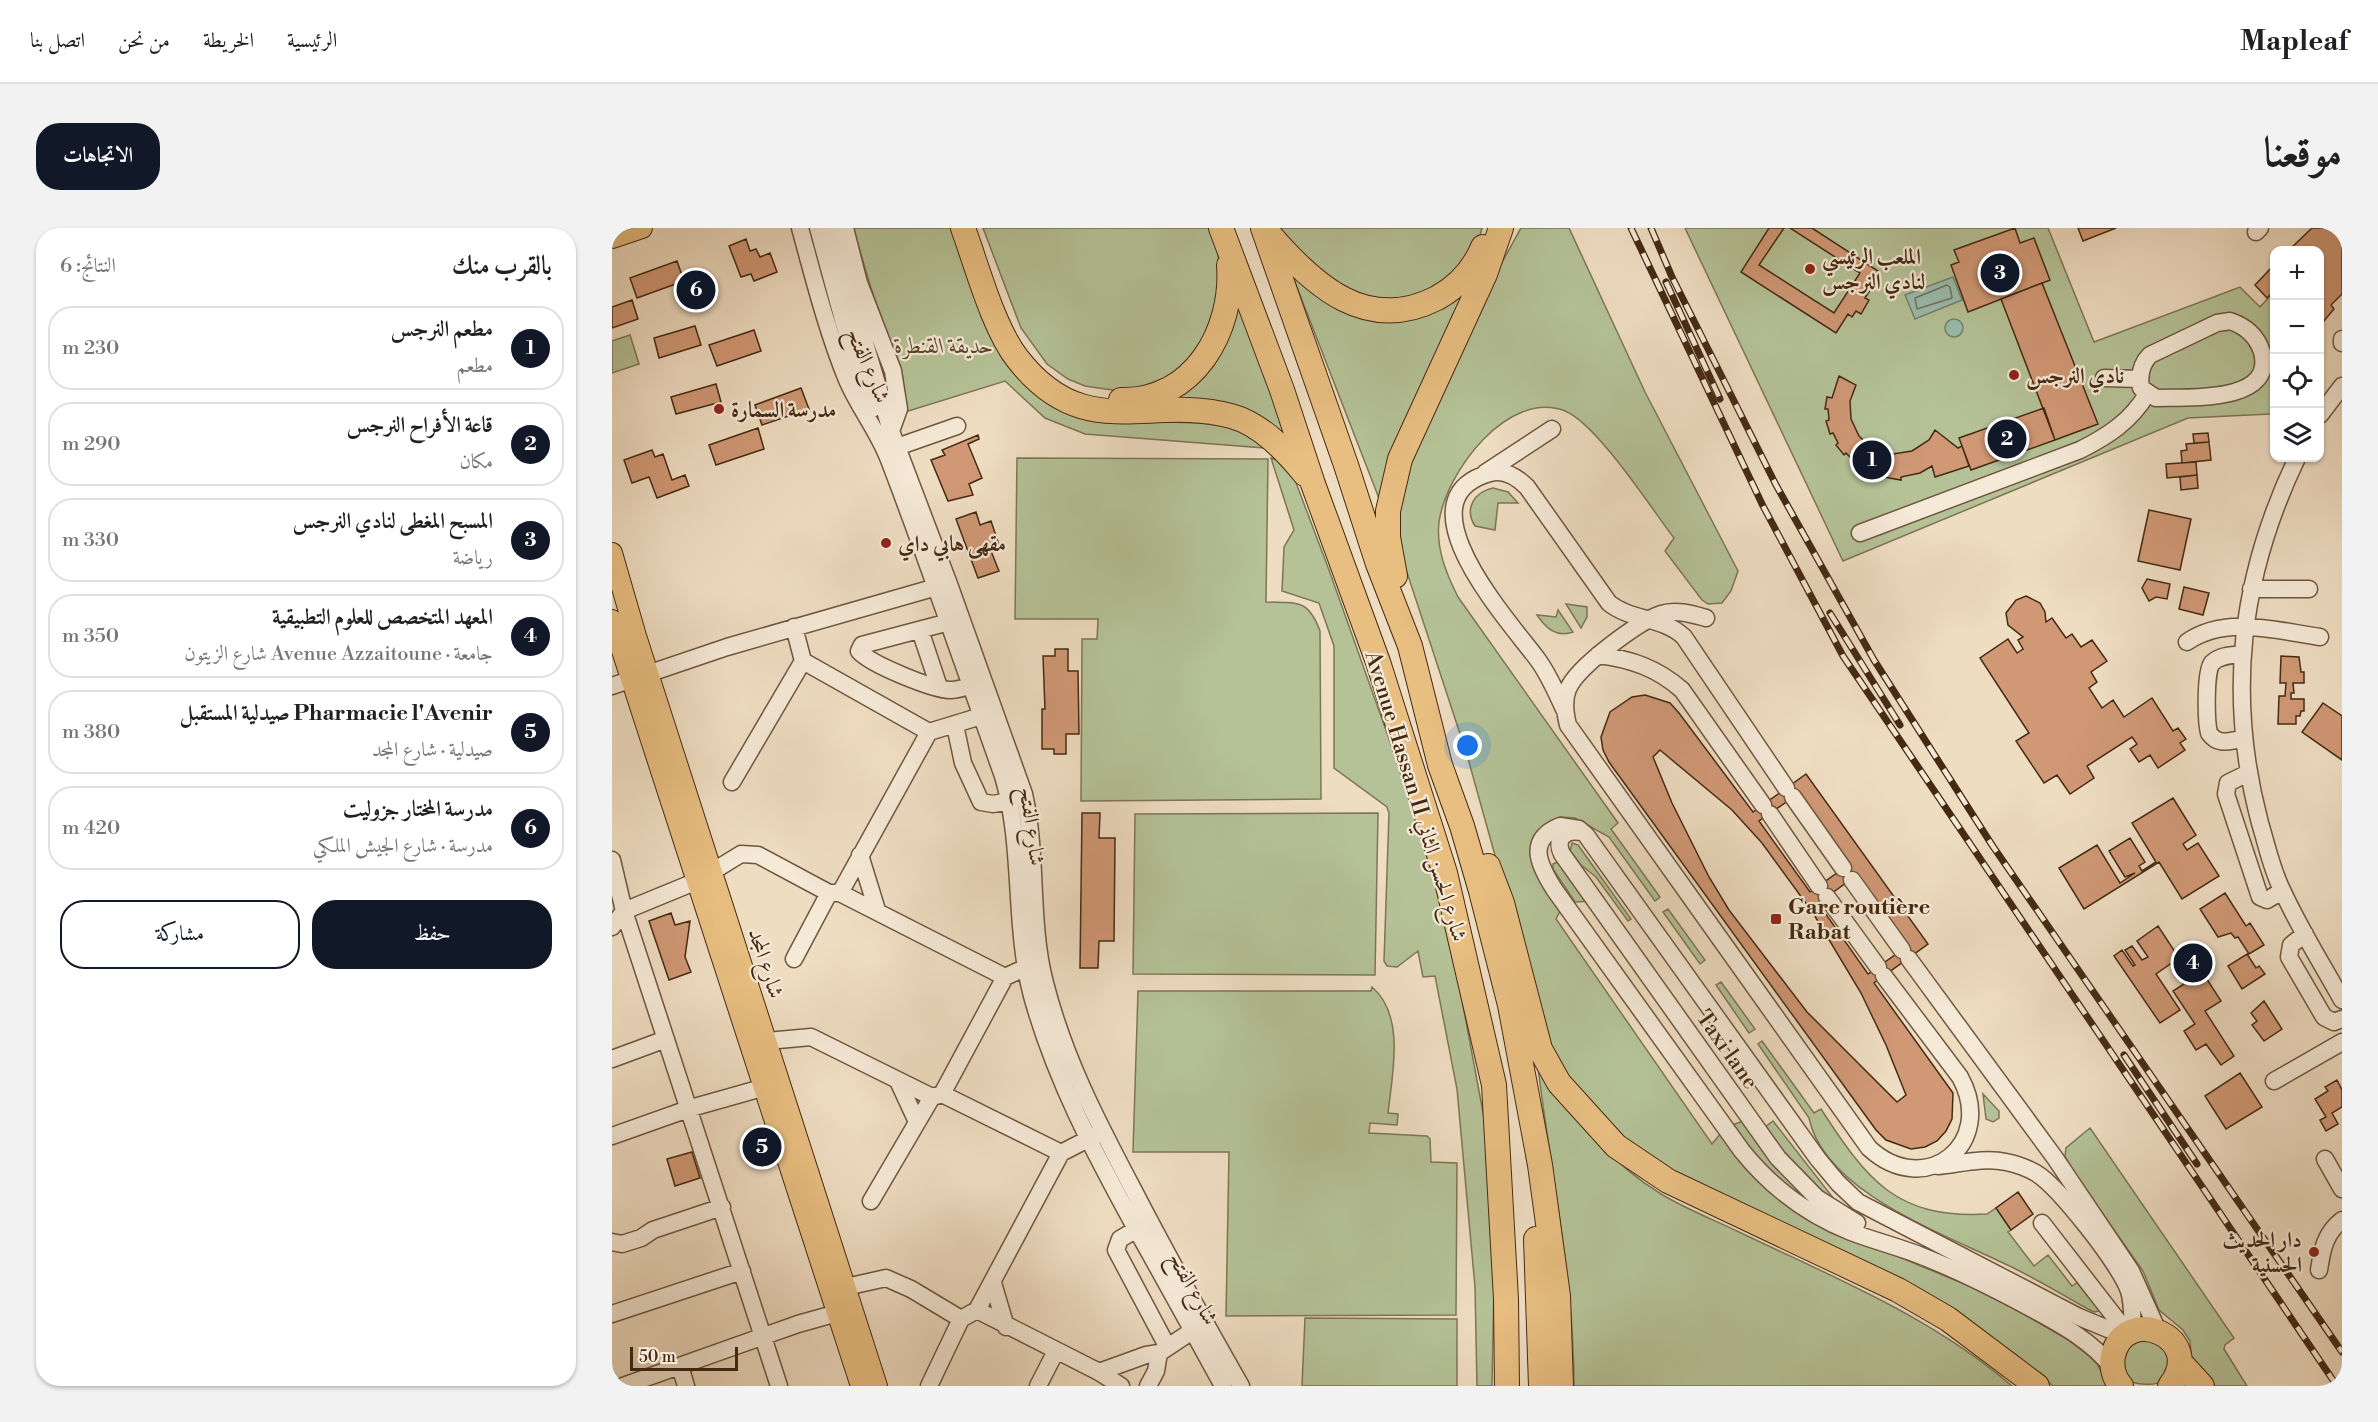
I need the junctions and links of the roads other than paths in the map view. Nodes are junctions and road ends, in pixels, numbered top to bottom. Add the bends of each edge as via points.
1 (642, 228) edge
2 (800, 228) edge
3 (818, 228) edge
4 (831, 228) edge
5 (845, 228) edge
6 (963, 228) edge
7 (975, 228) edge
8 (1264, 228) edge
9 (1489, 228) edge
10 (1501, 228) edge
11 (612, 238) edge
12 (1224, 239) edge
13 (2104, 378) dead end
14 (2268, 378) edge
15 (2143, 386) junction
16 (2342, 386) edge
17 (2324, 409) edge
18 (957, 426) dead end
19 (1552, 429) dead end
20 (889, 438) junction
21 (2295, 462) edge
22 (1482, 475) junction
23 (1313, 484) junction
24 (1860, 533) dead end
25 (612, 554) edge
26 (943, 585) junction
27 (2251, 589) junction
28 (2309, 589) dead end
29 (1398, 614) junction
30 (1706, 618) dead end
31 (612, 620) edge
32 (1648, 621) junction
33 (949, 622) junction
34 (794, 627) junction
35 (2244, 627) junction
36 (920, 630) junction
37 (2320, 637) dead end
38 (2187, 642) dead end
39 (2243, 654) junction
40 (1598, 655) junction
41 (803, 661) junction
42 (639, 677) junction
43 (977, 682) junction
44 (612, 686) edge
45 (939, 687) junction
46 (1564, 709) junction
47 (988, 714) junction
48 (1428, 719) junction
49 (955, 725) junction
50 (929, 732) junction
51 (2242, 739) junction
52 (2248, 773) junction
53 (732, 782) dead end
54 (1011, 801) junction
55 (1584, 833) junction
56 (860, 855) junction
57 (1024, 861) junction
58 (612, 863) edge
59 (705, 876) junction
60 (2282, 891) junction
61 (835, 893) junction
62 (877, 910) junction
63 (624, 911) junction
64 (612, 927) edge
65 (2305, 934) junction
66 (794, 959) dead end
67 (1035, 968) junction
68 (1005, 976) junction
69 (2342, 1000) edge
70 (2342, 1019) edge
71 (666, 1039) junction
72 (766, 1041) junction
73 (2342, 1042) edge
74 (612, 1059) edge
75 (1523, 1066) junction
76 (898, 1081) junction
77 (2274, 1081) dead end
78 (772, 1085) junction
79 (1494, 1085) junction
80 (937, 1095) junction
81 (691, 1108) junction
82 (918, 1122) junction
83 (1095, 1135) junction
84 (612, 1136) edge
85 (1061, 1153) junction
86 (2325, 1160) dead end
87 (1934, 1166) junction
88 (2342, 1189) edge
89 (871, 1201) dead end
90 (722, 1207) junction
91 (2342, 1220) edge
92 (2042, 1223) dead end
93 (1137, 1229) junction
94 (612, 1242) edge
95 (1926, 1258) junction
96 (2319, 1270) dead end
97 (742, 1271) junction
98 (993, 1283) junction
99 (846, 1287) junction
100 (2135, 1290) junction
101 (977, 1310) junction
102 (845, 1311) junction
103 (612, 1314) edge
104 (961, 1319) junction
105 (1006, 1327) junction
106 (1199, 1327) junction
107 (2158, 1331) junction
108 (2129, 1334) junction
109 (763, 1336) junction
110 (1163, 1350) junction
111 (1056, 1351) junction
112 (2180, 1362) junction
113 (680, 1366) junction
114 (1100, 1372) junction
115 (2117, 1377) edge
116 (623, 1386) edge
117 (686, 1386) edge
118 (779, 1386) edge
119 (861, 1386) edge
120 (878, 1386) edge
121 (929, 1386) edge
122 (1038, 1386) edge
123 (1121, 1386) edge
124 (1148, 1386) edge
125 (1223, 1386) edge
126 (1241, 1386) edge
127 (1507, 1386) edge
128 (1522, 1386) edge
129 (1542, 1386) edge
130 (1562, 1386) edge
131 (2037, 1386) edge
132 (2171, 1386) edge
133 (2202, 1386) edge

1 - 11 main road
2 - 20 street, شارع الفتح via 847,380 863,413
3 - 20 street via 843,320
4 - 20 street
5 - 20 street, شارع الفتح via 859,283 895,382 899,409
6 - 23 highway via 1003,336 1017,358 1042,384 1073,403 1092,409 1232,416 1275,442
7 - 12 highway via 1010,321 1026,351 1059,383 1074,391 1127,400 1162,392 1181,381 1208,355 1229,300
8 - 9 highway via 1302,269 1343,300 1359,307 1397,310 1429,302 1457,284 1481,252
8 - 29 highway, Avenue Hassan II شارع الحسن الثاني
10 - 29 highway via 1485,274 1400,459 1390,490 1388,537
12 - 23 highway, Avenue Hassan II شارع الحسن الثاني
13 - 15 street
14 - 15 street via 2229,395 2156,399
14 - 15 street via 2260,347 2249,331 2230,321 2217,323 2151,355 2145,361
15 - 24 street via 2131,418 2080,450
16 - 17 street
18 - 20 street
19 - 22 street
20 - 26 street, شارع الفتح
21 - 27 street via 2270,523
22 - 32 street via 1495,472 1517,477 1609,603 1622,613
22 - 46 street via 1470,482 1456,503 1458,538 1469,568 1539,662
23 - 79 highway, Avenue Hassan II شارع الحسن الثاني via 1378,662 1445,873
25 - 42 main road, شارع المجد
26 - 33 street, شارع الفتح
26 - 34 street
26 - 43 street, شارع الفتح
27 - 28 street
27 - 35 street
29 - 48 highway, Avenue Hassan II شارع الحسن الثاني
30 - 32 street via 1672,612
31 - 42 main road, شارع المجد
32 - 40 street
32 - 100 street via 1677,629 1684,637 1847,874 2055,1158
33 - 36 street
33 - 43 street, شارع الفتح
34 - 41 street
34 - 42 street
35 - 37 street
35 - 38 street via 2210,630
35 - 39 street
36 - 45 street
36 - 45 street via 862,645 859,651 896,671
39 - 51 street
39 - 51 street via 2214,661 2208,678 2209,733 2222,742
40 - 46 street via 1574,677
40 - 87 street via 1642,664 1682,690 1960,1077 1969,1093 1970,1128 1950,1158
41 - 50 street
41 - 53 street
42 - 44 street
42 - 59 main road, شارع المجد
43 - 45 street via 951,690
43 - 47 street, شارع الفتح
46 - 87 street via 1579,742 1869,1148 1898,1168
47 - 49 street
47 - 54 street, شارع الفتح
47 - 57 street, شارع الفتح via 1024,794 1029,820
48 - 75 highway, Avenue Hassan II شارع الحسن الثاني via 1480,891
48 - 131 highway via 1448,759 1502,903 1540,1049 1559,1083 1600,1131 1640,1165 1668,1181 1898,1290 1948,1319
49 - 50 street
49 - 54 street via 963,763 981,802
50 - 56 street
51 - 52 street
52 - 60 street via 2268,854
52 - 60 street via 2228,783 2226,794 2260,897 2267,900
54 - 57 street, شارع الفتح
55 - 95 street, Taxi lane via 1565,834 1559,842 1562,854 1778,1158 1803,1185 1838,1213
55 - 95 street via 1560,825 1544,835 1538,853 1544,873 1755,1167 1792,1199 1822,1218
55 - 108 street via 1818,1159 1845,1190 1882,1217 2079,1317
56 - 61 street
56 - 62 street
57 - 67 street, شارع الفتح
58 - 63 street
59 - 61 street via 730,858 750,852
59 - 63 street
59 - 72 main road, شارع المجد
59 - 78 main road, شارع المجد
60 - 65 street
61 - 62 street
61 - 66 street
62 - 68 street
63 - 64 street
63 - 71 street
65 - 69 street
65 - 70 street via 2291,945 2289,957 2324,1017 2334,1022
67 - 68 street
67 - 83 street, شارع الفتح
68 - 80 street
71 - 74 street
71 - 81 street
72 - 76 street via 811,1036
72 - 78 main road, شارع المجد
73 - 77 street
75 - 129 highway via 1537,1251
75 - 130 highway, Avenue Hassan II شارع الحسن الثاني via 1552,1246
76 - 80 street
76 - 82 street
78 - 81 street
78 - 99 main road, شارع المجد
78 - 102 main road, شارع المجد
79 - 127 highway, Avenue Hassan II شارع الحسن الثاني
79 - 128 highway via 1508,1147 1522,1323
80 - 82 street
80 - 85 street
81 - 84 street
81 - 90 street
82 - 89 street
83 - 85 street
83 - 93 street, شارع الفتح
83 - 106 street, شارع الفتح
85 - 98 street
86 - 88 street
87 - 100 street via 1990,1160 2036,1173 2076,1212
90 - 94 street via 653,1230 641,1238 622,1244
90 - 97 street
91 - 96 street via 2332,1228 2323,1247
92 - 108 street
93 - 106 street, شارع الفتح
93 - 110 street via 1120,1239 1116,1251
95 - 115 street via 1983,1282 2072,1330 2098,1350
97 - 103 street
97 - 109 street
98 - 101 street
98 - 105 street
99 - 102 main road, شارع المجد
99 - 104 street via 886,1278
100 - 107 street
100 - 108 street
101 - 104 street
101 - 105 street
102 - 109 street
102 - 119 main road, شارع المجد
102 - 120 main road, شارع المجد
104 - 121 street
105 - 111 street
106 - 110 street
106 - 125 street, شارع الفتح
106 - 126 street, شارع الفتح
107 - 108 highway via 2148,1329
107 - 112 highway via 2174,1343
108 - 115 highway via 2115,1350
109 - 113 street
109 - 118 street
110 - 114 street
110 - 124 street
111 - 114 street
111 - 122 street
112 - 132 highway
112 - 133 highway
113 - 116 street
113 - 117 street
114 - 123 street

